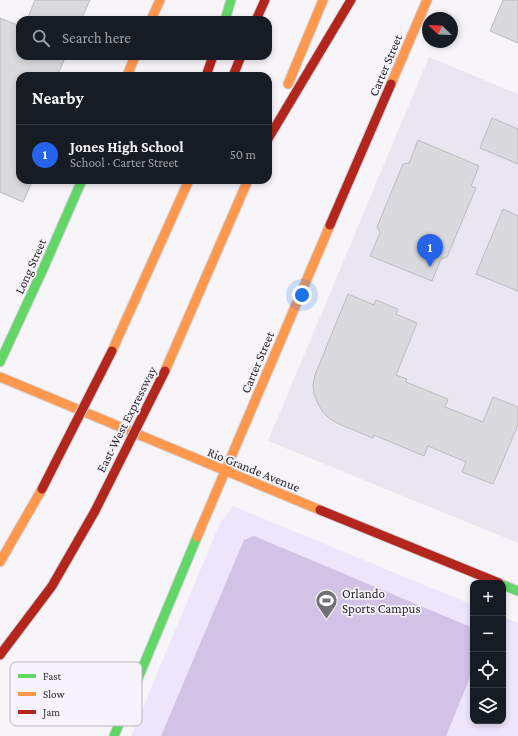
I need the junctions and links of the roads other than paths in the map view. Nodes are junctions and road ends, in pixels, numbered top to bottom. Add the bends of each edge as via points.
1 (160, 0) edge
2 (232, 0) edge
3 (265, 0) edge
4 (323, 0) edge
5 (351, 0) edge
6 (427, 0) edge
7 (153, 16) edge
8 (226, 16) edge
9 (258, 16) edge
10 (133, 60) edge
11 (212, 60) edge
12 (239, 60) edge
13 (129, 72) edge
14 (207, 72) edge
15 (235, 72) edge
16 (272, 123) edge
17 (272, 132) edge
18 (80, 184) edge
19 (182, 184) edge
20 (187, 184) edge
21 (246, 184) edge
22 (180, 202) junction
23 (0, 362) edge
24 (0, 377) edge
25 (225, 471) junction
26 (0, 562) edge
27 (492, 580) edge
28 (506, 586) edge
29 (518, 591) edge
30 (0, 655) edge
31 (142, 669) edge
32 (118, 726) edge
33 (114, 736) edge

1 - 7 main road
2 - 8 main road
3 - 9 main road
4 - 16 main road
5 - 17 main road
6 - 25 main road, Carter Street
10 - 13 main road
11 - 14 main road
12 - 15 main road
18 - 23 main road, Long Street
19 - 22 main road
20 - 22 main road
21 - 30 main road, East-West Expressway, bridge via 165,371 95,511 52,586
22 - 26 main road, bridge via 112,351 42,489
24 - 25 main road, Rio Grande Avenue
25 - 27 main road, Rio Grande Avenue
25 - 31 main road, Carter Street
28 - 29 main road
32 - 33 main road, Carter Street

